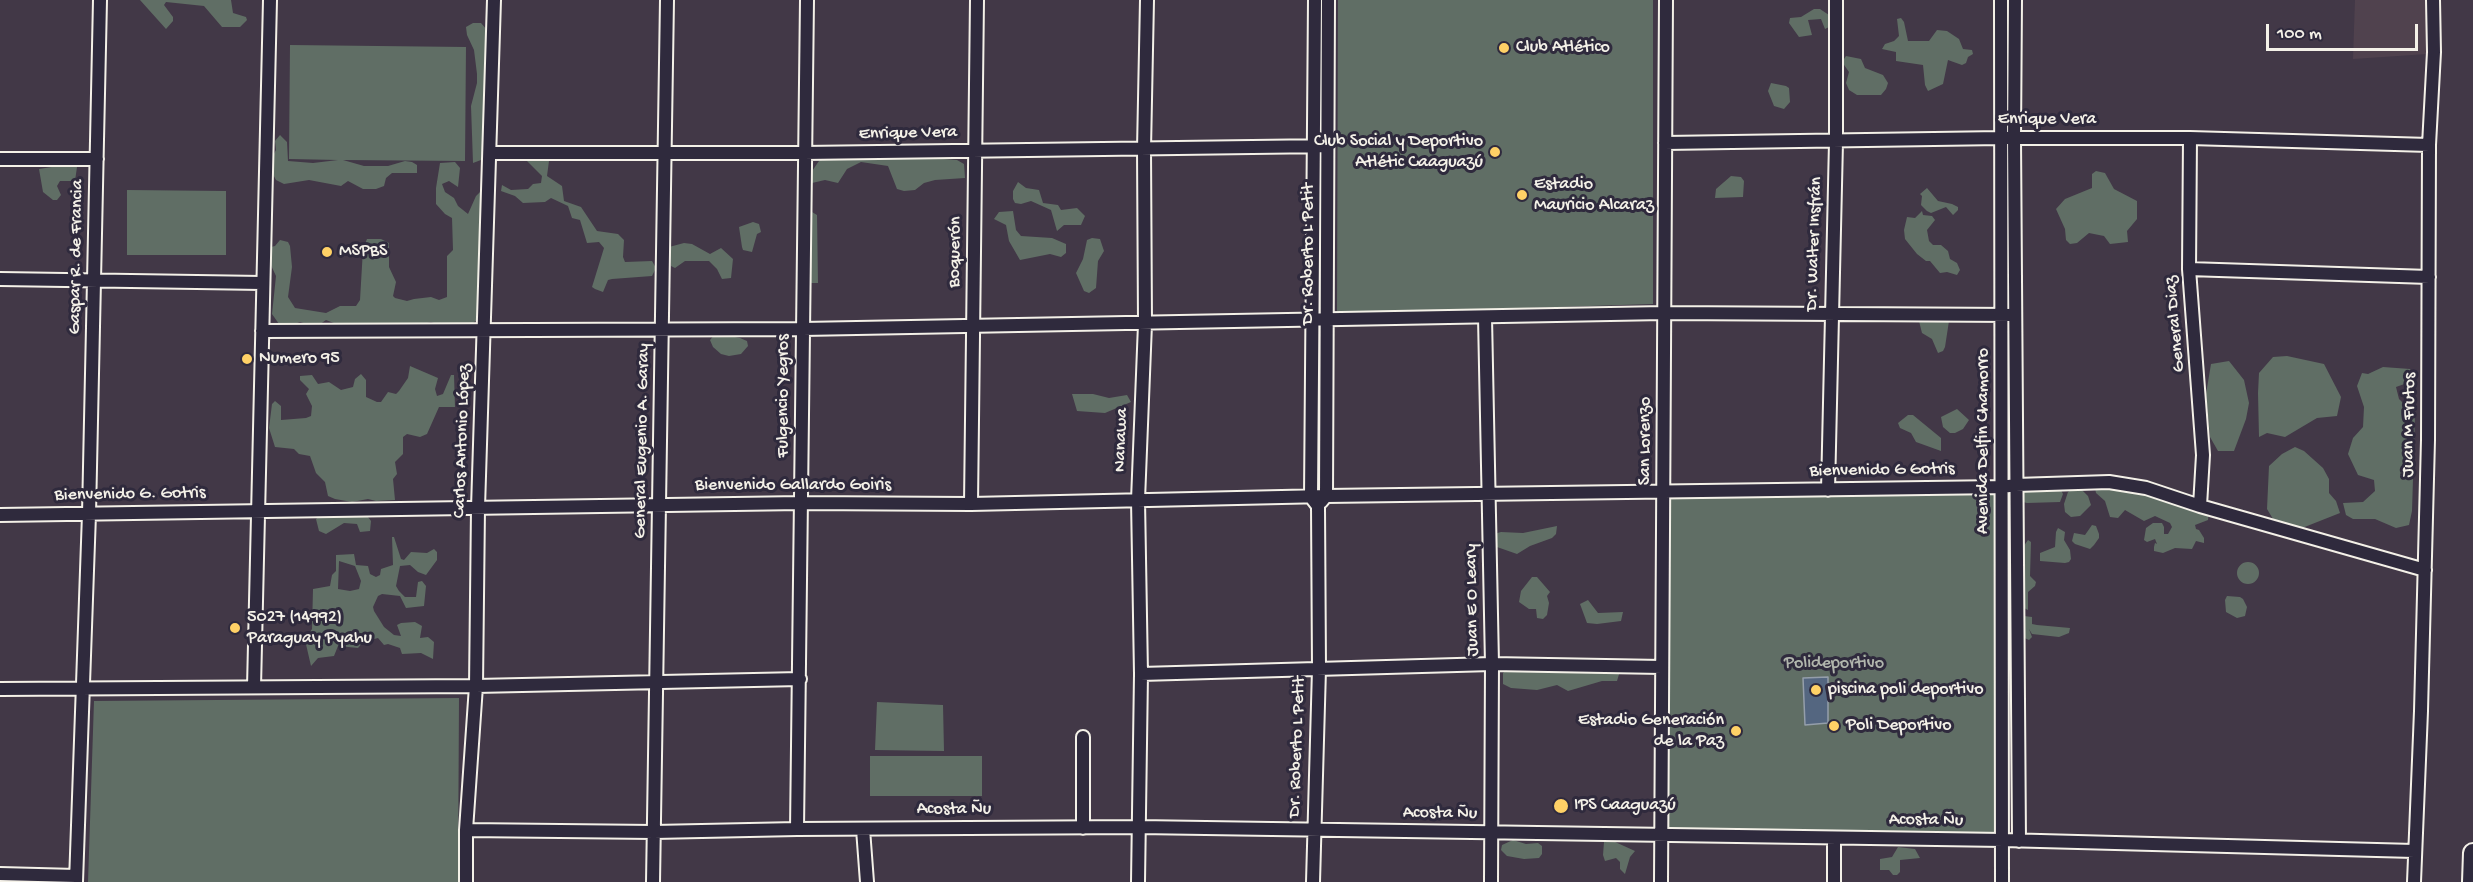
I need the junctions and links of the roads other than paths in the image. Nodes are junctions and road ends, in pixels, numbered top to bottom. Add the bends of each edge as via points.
1 (100, 0) edge
2 (270, 0) edge
3 (494, 0) edge
4 (667, 0) edge
5 (807, 0) edge
6 (977, 0) edge
7 (1147, 0) edge
8 (1315, 0) edge
9 (1328, 0) edge
10 (1666, 0) edge
11 (1836, 0) edge
12 (2001, 0) edge
13 (2016, 0) edge
14 (2433, 0) edge
15 (2443, 0) edge
16 (2433, 20) junction
17 (2008, 138) junction
18 (2190, 138) junction
19 (1836, 142) junction
20 (1665, 143) junction
21 (2429, 145) junction
22 (1313, 146) junction
23 (1327, 146) junction
24 (1144, 149) junction
25 (976, 151) junction
26 (490, 153) junction
27 (664, 153) junction
28 (804, 153) junction
29 (0, 159) edge
30 (97, 159) junction
31 (2189, 269) junction
32 (2429, 277) junction
33 (0, 279) edge
34 (94, 280) junction
35 (262, 283) junction
36 (1664, 313) junction
37 (1831, 314) junction
38 (2002, 315) junction
39 (2015, 315) junction
40 (1485, 317) junction
41 (1313, 320) junction
42 (1327, 321) junction
43 (1144, 324) junction
44 (972, 327) junction
45 (803, 329) junction
46 (262, 331) junction
47 (484, 331) junction
48 (663, 331) junction
49 (2016, 484) junction
50 (2002, 487) junction
51 (1828, 490) junction
52 (1664, 492) junction
53 (1489, 494) junction
54 (1318, 499) junction
55 (1138, 500) junction
56 (801, 503) junction
57 (971, 504) junction
58 (660, 506) junction
59 (2200, 506) junction
60 (478, 508) junction
61 (260, 512) junction
62 (89, 514) junction
63 (0, 515) edge
64 (2425, 570) junction
65 (1492, 664) junction
66 (1662, 667) junction
67 (1319, 669) junction
68 (1141, 674) junction
69 (800, 679) junction
70 (657, 682) junction
71 (476, 686) junction
72 (84, 687) junction
73 (254, 687) junction
74 (0, 688) edge
75 (1083, 737) dead end
76 (1083, 828) junction
77 (1139, 828) junction
78 (797, 829) junction
79 (863, 829) junction
80 (466, 830) junction
81 (1313, 830) junction
82 (654, 832) junction
83 (1493, 833) junction
84 (1661, 835) junction
85 (1834, 838) junction
86 (2003, 840) junction
87 (2019, 841) junction
88 (2414, 851) junction
89 (2473, 853) edge
90 (0, 874) edge
91 (76, 879) edge
92 (466, 882) edge
93 (653, 882) edge
94 (867, 882) edge
95 (1138, 882) edge
96 (1313, 882) edge
97 (1491, 882) edge
98 (1661, 882) edge
99 (1834, 882) edge
100 (2002, 882) edge
101 (2414, 882) edge
102 (2472, 882) edge

1 - 30 street, Gaspar R. de Francia
2 - 35 street
3 - 26 street, Carlos Antonio López
4 - 27 street, General Eugenio A. Garay
5 - 28 street, Fulgencio Yegros
6 - 25 street, Boquerón
7 - 24 street, Nanawa
8 - 22 street, Dr. Roberto L Petit
9 - 23 street, Dr. Roberto L Petit
10 - 20 street, San Lorenzo
11 - 19 street, Dr. Walter Insfrán
12 - 17 street, Avenida Delfin Chamorro
13 - 17 street, Avenida Delfin Chamorro
14 - 16 street, Juan M Frutos
15 - 16 street
16 - 21 street, Juan M Frutos
17 - 18 street, Enrique Vera
17 - 19 street, Enrique Vera
17 - 38 street, Avenida Delfin Chamorro
17 - 39 street, Avenida Delfin Chamorro
18 - 21 street, Enrique Vera
18 - 31 street, General Diaz
19 - 20 street, Enrique Vera
19 - 37 street, Dr. Walter Insfrán
20 - 36 street, San Lorenzo
21 - 32 street, Juan M Frutos
22 - 23 street, Enrique Vera
22 - 24 street, Enrique Vera
22 - 41 street, Dr. Roberto L Petit
23 - 42 street, Dr. Roberto L Petit
24 - 25 street, Enrique Vera
24 - 43 street, Nanawa
25 - 28 street, Enrique Vera
25 - 44 street, Boquerón
26 - 27 street, Enrique Vera
26 - 47 street, Carlos Antonio López
27 - 28 street, Enrique Vera
27 - 48 street, General Eugenio A. Garay
28 - 45 street, Fulgencio Yegros
29 - 30 street
30 - 34 street, Gaspar R. de Francia
31 - 32 street
31 - 59 street, General Diaz via 2203,455
32 - 64 street, Juan M Frutos
33 - 34 street
34 - 35 street
34 - 62 street, Gaspar R. de Francia
35 - 46 street
36 - 37 street
36 - 40 street
36 - 52 street, San Lorenzo
37 - 38 street
37 - 51 street, Dr. Walter Insfrán
38 - 39 street
38 - 50 street, Avenida Delfin Chamorro
39 - 49 street, Avenida Delfin Chamorro
40 - 42 street
40 - 53 street, Juan E O Leary
41 - 42 street
41 - 43 street
41 - 54 street, Dr. Roberto L Petit
42 - 54 street, Dr. Roberto L Petit
43 - 44 street
43 - 55 street, Nanawa
44 - 45 street
44 - 57 street, Boquerón
45 - 48 street
45 - 56 street, Fulgencio Yegros
46 - 47 street
46 - 61 street
47 - 48 street
47 - 60 street, Carlos Antonio López
48 - 58 street, General Eugenio A. Garay
49 - 50 street, Bienvenido G Gotris
49 - 59 street, Bienvenido G Gotris via 2109,482 2146,488
49 - 87 street, Avenida Delfin Chamorro
50 - 51 street, Bienvenido G Gotris
50 - 86 street, Avenida Delfin Chamorro
51 - 52 street, Bienvenido G Gotris
52 - 53 street, Bienvenido G Gotris
52 - 66 street, San Lorenzo
53 - 54 street, Bienvenido G Gotris
53 - 65 street, Juan E O Leary
54 - 55 street, Bienvenido Gallardo Goiris
54 - 67 street, Dr. Roberto L Petit
55 - 57 street, Bienvenido Gallardo Goiris
55 - 68 street, Nanawa
56 - 57 street, Bienvenido Gallardo Goiris
56 - 58 street, Bienvenido Gallardo Goiris
56 - 69 street, Fulgencio Yegros
58 - 60 street, Bienvenido Gallardo Goiris
58 - 70 street, General Eugenio A. Garay
59 - 64 street, Bienvenido G Gotris
60 - 61 street, Bienvenido Gallardo Goiris
60 - 71 street, Carlos Antonio López
61 - 62 street, Bienvenido G. Gotris
61 - 73 street
62 - 63 street, Bienvenido G. Gotris
62 - 72 street, Gaspar R. de Francia
64 - 88 street, Juan M Frutos
65 - 66 street
65 - 67 street
65 - 83 street, Juan E O Leary
66 - 84 street, San Lorenzo
67 - 68 street
67 - 81 street, Dr. Roberto L Petit
68 - 77 street, Nanawa
69 - 70 street
69 - 78 street, Fulgencio Yegros
70 - 71 street
70 - 82 street, General Eugenio A. Garay
71 - 73 street
71 - 80 street, Carlos Antonio López
72 - 73 street
72 - 74 street
72 - 91 street, Gaspar R. de Francia
75 - 76 street
76 - 77 street, Acosta Ñu
76 - 79 street, Acosta Ñu
77 - 81 street, Acosta Ñu
77 - 95 street, Nanawa
78 - 79 street, Acosta Ñu
78 - 82 street, Acosta Ñu
79 - 94 street
80 - 82 street, Acosta Ñu
80 - 92 street, Carlos Antonio López
81 - 83 street, Acosta Ñu
81 - 96 street, Dr. Roberto L Petit
82 - 93 street, General Eugenio A. Garay
83 - 84 street, Acosta Ñu
83 - 97 street, Juan E O Leary
84 - 85 street, Acosta Ñu
84 - 98 street, San Lorenzo
85 - 86 street, Acosta Ñu
85 - 99 street
86 - 87 street, Acosta Ñu
86 - 100 street, Avenida Delfin Chamorro
87 - 88 street, Acosta Ñu
88 - 101 street, Juan M Frutos
89 - 102 highway
90 - 91 street

